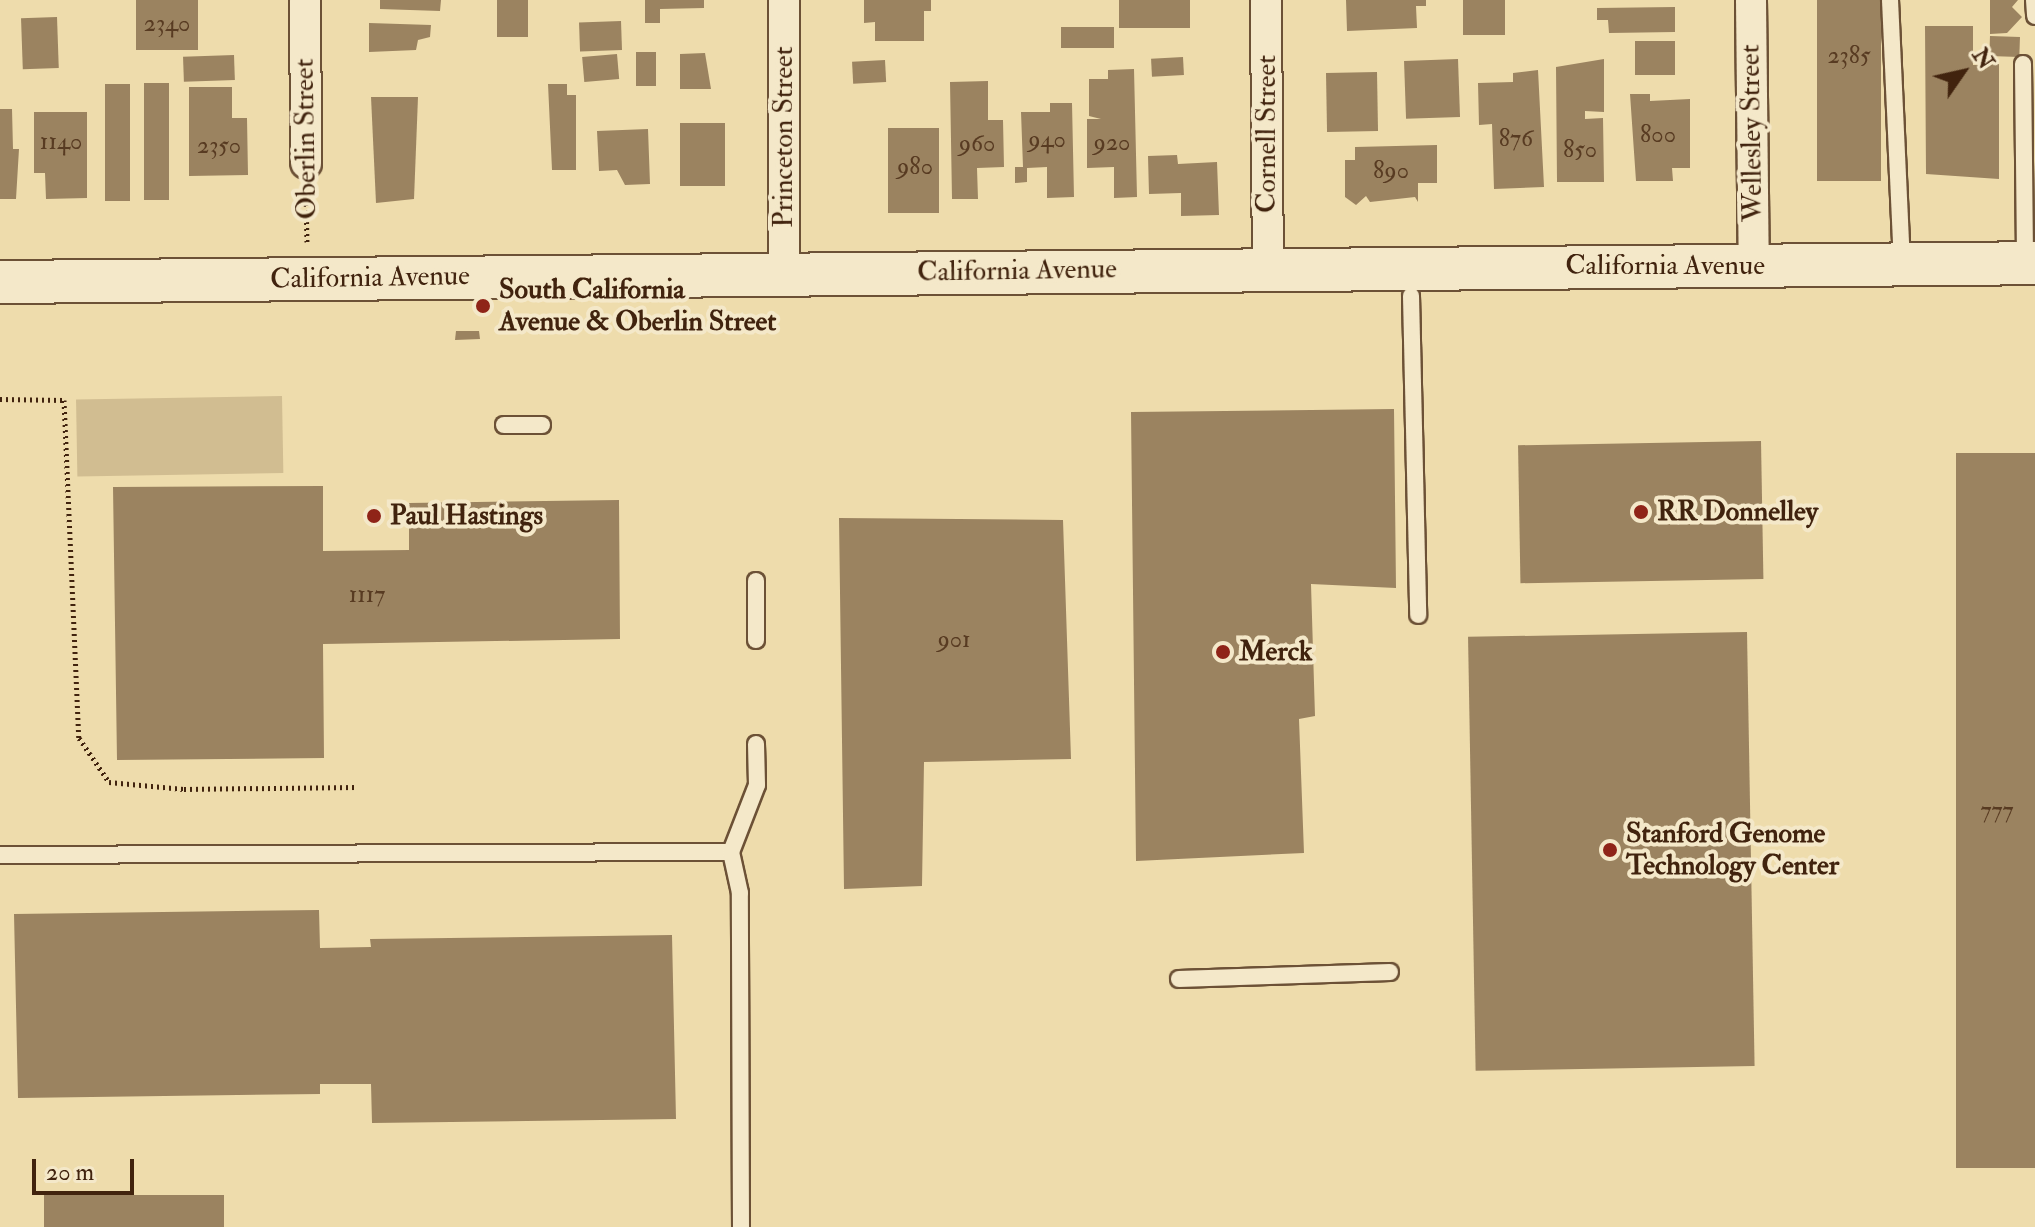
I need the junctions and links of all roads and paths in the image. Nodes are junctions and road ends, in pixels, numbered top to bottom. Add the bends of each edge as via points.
1 (305, 0) edge
2 (784, 0) edge
3 (1266, 0) edge
4 (1751, 0) edge
5 (1890, 0) edge
6 (2034, 0) edge
7 (2035, 16) edge
8 (2023, 64) dead end
9 (306, 163) joint
10 (2030, 263) edge
11 (1902, 264) junction
12 (1754, 265) junction
13 (1268, 268) junction
14 (784, 274) junction
15 (307, 279) junction
16 (0, 282) edge
17 (1411, 296) dead end
18 (0, 399) edge
19 (504, 425) dead end
20 (542, 425) dead end
21 (756, 581) dead end
22 (1418, 615) dead end
23 (756, 640) dead end
24 (756, 744) dead end
25 (357, 787) dead end
26 (731, 852) junction
27 (0, 855) edge
28 (1390, 972) dead end
29 (1179, 979) dead end
30 (741, 1227) edge

1 - 9 street, Oberlin Street
2 - 14 street, Princeton Street
3 - 13 street, Cornell Street
4 - 12 street, Wellesley Street
5 - 11 lane
6 - 7 lane
8 - 10 lane
9 - 15 path, Oberlin Street
10 - 11 street, California Avenue
11 - 12 street, California Avenue
12 - 13 street, California Avenue
13 - 14 street, California Avenue
14 - 15 street, California Avenue
15 - 16 street, California Avenue
17 - 22 lane
18 - 25 path via 64,400 79,738 109,782 184,789
19 - 20 lane
21 - 23 lane
24 - 26 lane via 757,785
26 - 27 lane
26 - 30 lane via 740,893
28 - 29 lane

